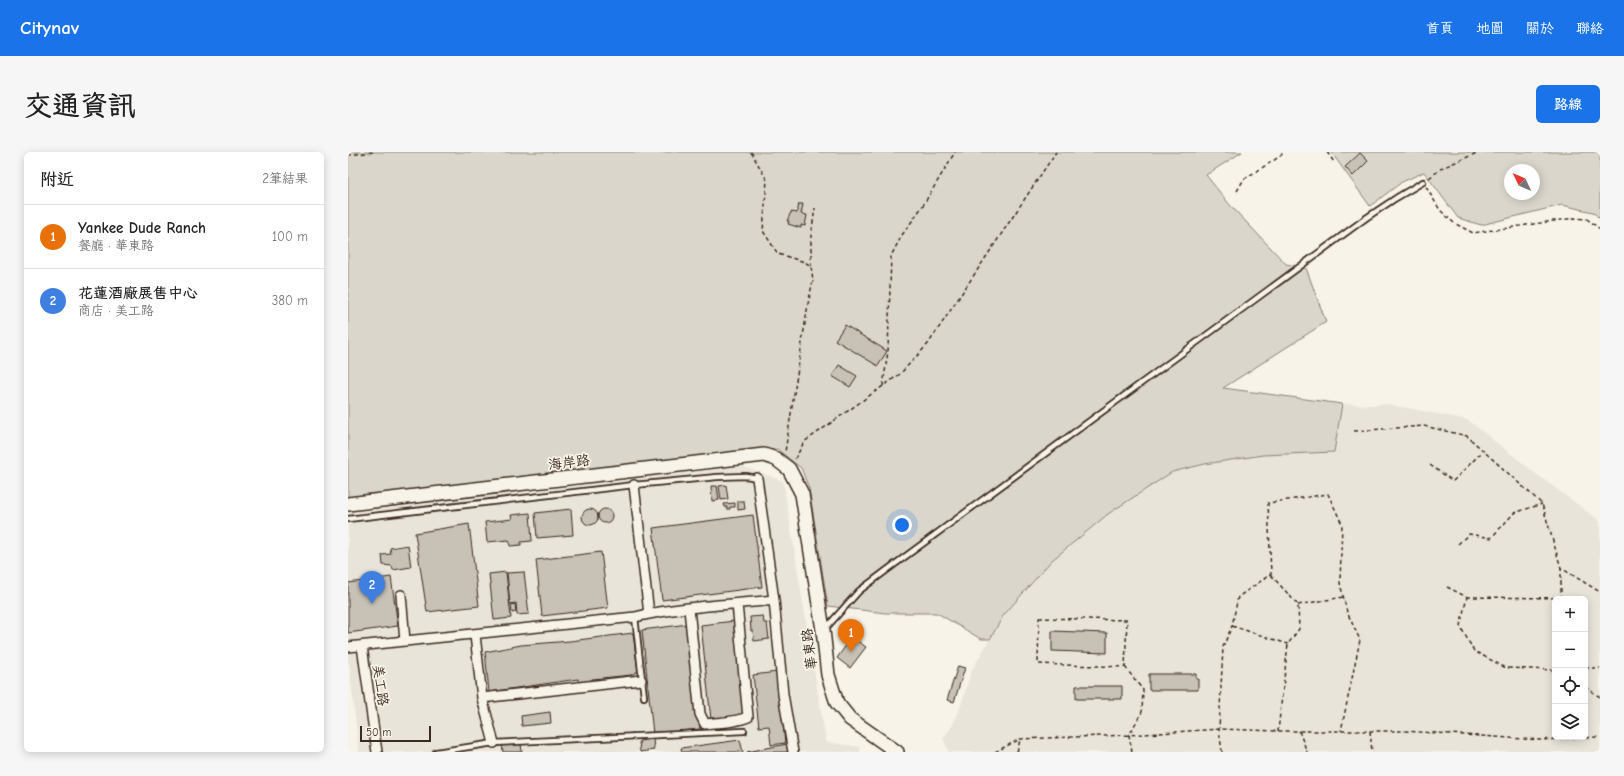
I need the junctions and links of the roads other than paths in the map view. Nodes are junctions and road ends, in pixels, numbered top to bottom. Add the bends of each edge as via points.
1 (1423, 182) road end
2 (789, 470) joint
3 (757, 478) joint
4 (634, 485) junction
5 (348, 504) edge
6 (348, 519) edge
7 (401, 595) dead end
8 (774, 600) junction
9 (737, 604) junction
10 (689, 609) junction
11 (649, 614) junction
12 (635, 617) junction
13 (823, 630) junction
14 (475, 635) junction
15 (405, 641) junction
16 (362, 646) junction
17 (348, 647) edge
18 (641, 680) junction
19 (644, 697) dead end
20 (482, 698) junction
21 (744, 731) dead end
22 (494, 743) junction
23 (377, 752) edge
24 (436, 752) edge
25 (793, 752) edge
26 (897, 752) edge

1 - 13 lane via 1366,218 890,567 859,591
2 - 5 main road, 海岸路 via 776,459 764,455
2 - 13 main road, 華東路 via 802,494
3 - 4 lane via 717,477
3 - 8 street
4 - 6 lane
4 - 11 street
7 - 15 street
8 - 9 street
8 - 25 street via 783,694
9 - 10 street
9 - 10 street via 748,717 728,723 705,724 700,714
10 - 11 street
11 - 12 street
12 - 14 street
12 - 18 lane
13 - 26 main road, 華東路 via 828,675 837,703 850,719
14 - 15 street
14 - 20 street
15 - 16 street
16 - 17 street
16 - 23 street, 美工路
18 - 19 lane
18 - 20 street
20 - 22 street
21 - 22 lane
22 - 24 lane

